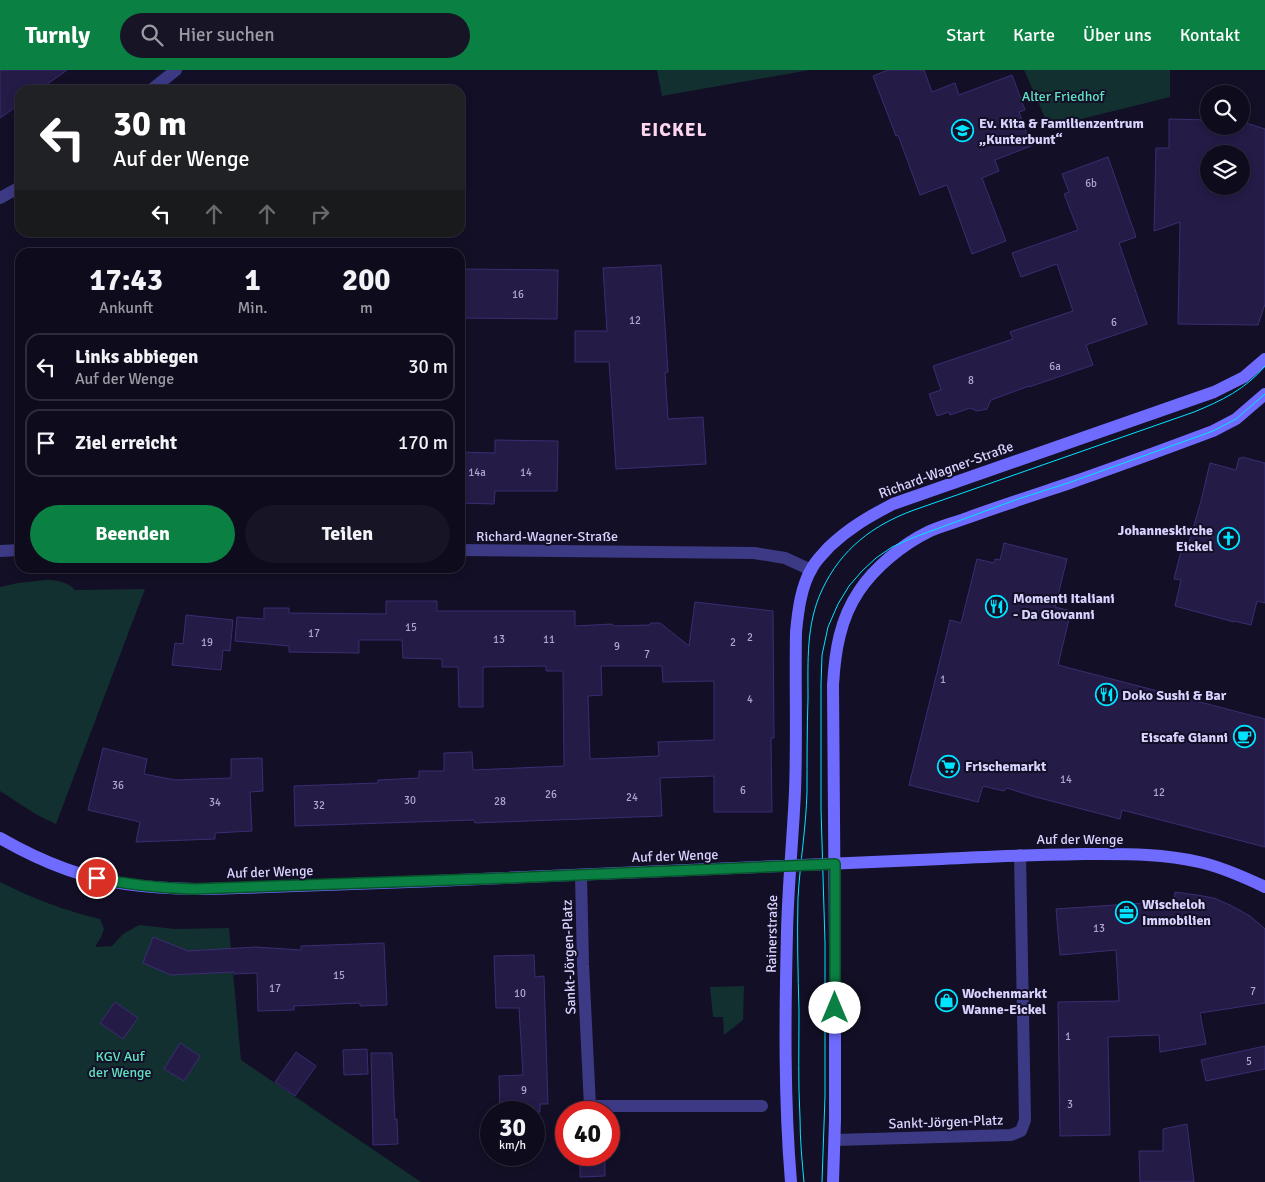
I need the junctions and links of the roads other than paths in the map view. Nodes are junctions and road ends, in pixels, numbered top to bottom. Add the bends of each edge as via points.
1 (176, 70) edge
2 (157, 85) edge
3 (15, 190) edge
4 (0, 198) edge
5 (1265, 360) edge
6 (1265, 394) edge
7 (15, 550) edge
8 (465, 550) edge
9 (0, 551) edge
10 (811, 570) junction
11 (0, 838) edge
12 (1020, 855) junction
13 (835, 864) junction
14 (790, 866) junction
15 (582, 875) junction
16 (1265, 887) edge
17 (762, 1106) dead end
18 (835, 1140) junction
19 (791, 1182) edge
20 (833, 1182) edge

1 - 2 street
3 - 4 street
5 - 10 street, Richard-Wagner-Straße via 1214,392 893,504 842,534 818,558
6 - 13 street via 1236,419 1213,431 928,532 881,565 850,606 835,653
7 - 9 street
8 - 10 street, Richard-Wagner-Straße via 754,552 786,558
10 - 14 street, Rainerstraße via 799,607 796,632 795,790
11 - 15 street, Auf der Wenge via 83,876 158,888 244,888
12 - 13 street, Auf der Wenge
12 - 16 street, Auf der Wenge via 1168,856 1202,862
12 - 18 street, Sankt-Jörgen-Platz via 1025,1120 1021,1131 1011,1135
13 - 14 street, Auf der Wenge
13 - 18 street
14 - 15 street, Auf der Wenge
14 - 19 street, Rainerstraße via 786,1067
15 - 17 street, Sankt-Jörgen-Platz via 590,1106
18 - 20 street

